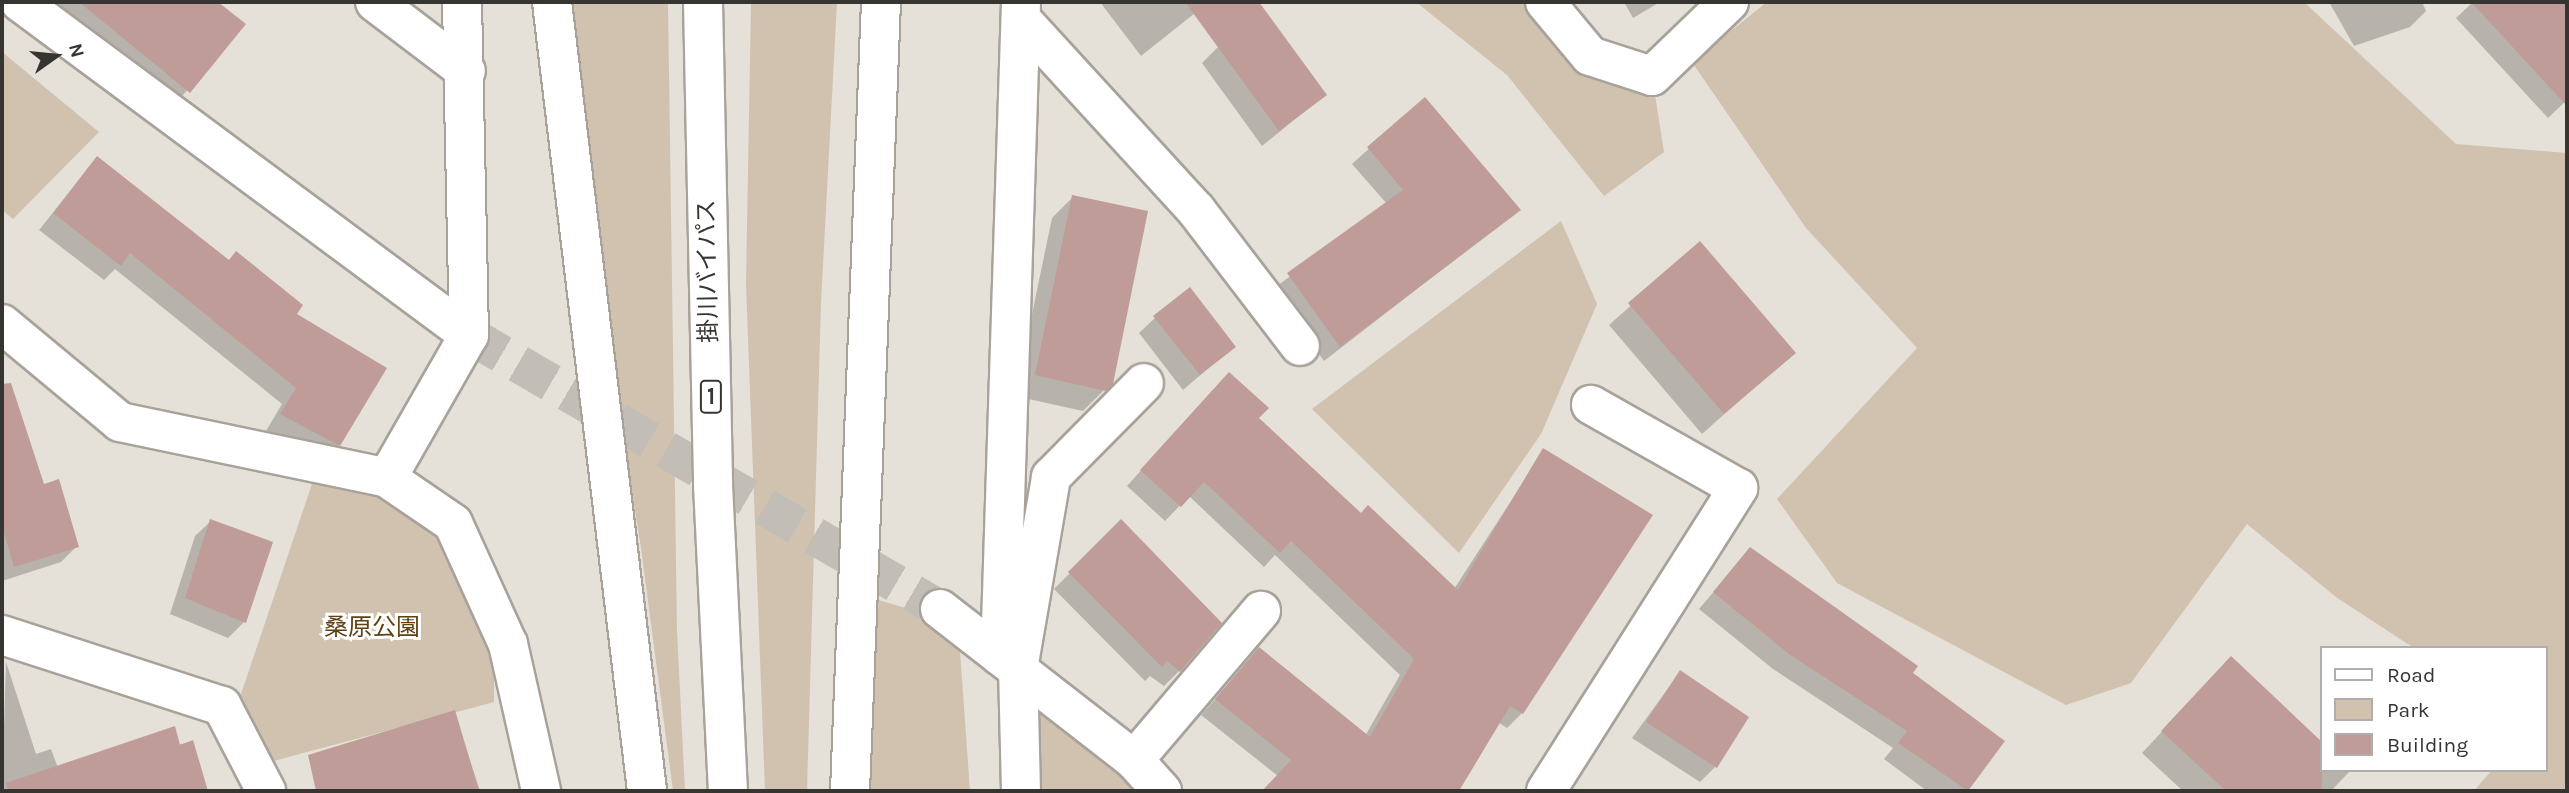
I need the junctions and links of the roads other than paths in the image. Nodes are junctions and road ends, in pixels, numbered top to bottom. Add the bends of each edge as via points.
1 (20, 2) edge
2 (375, 2) edge
3 (462, 2) edge
4 (552, 2) edge
5 (702, 2) edge
6 (881, 2) edge
7 (1545, 2) edge
8 (1728, 2) edge
9 (1021, 10) edge
10 (466, 71) junction
11 (2, 324) edge
12 (469, 335) junction
13 (1300, 346) dead end
14 (1144, 383) dead end
15 (1591, 405) dead end
16 (387, 478) junction
17 (940, 609) tunnel mouth
18 (1261, 611) dead end
19 (2, 635) edge
20 (1009, 663) junction
21 (1134, 760) junction
22 (266, 791) edge
23 (541, 791) edge
24 (647, 791) edge
25 (729, 791) edge
26 (850, 791) edge
27 (1021, 791) edge
28 (1162, 791) edge
29 (1546, 791) edge

1 - 12 main road
2 - 10 main road
3 - 10 main road
4 - 24 main road
5 - 25 main road, 掛川バイパス / 1 via 713,485
6 - 26 main road
7 - 8 main road via 1590,55 1652,76
9 - 13 main road via 1196,210
9 - 20 main road
10 - 12 main road
11 - 16 main road via 120,422
12 - 16 main road
14 - 20 main road via 1051,477
15 - 29 main road via 1738,488
16 - 23 main road via 453,523 508,644
17 - 20 main road
18 - 21 main road
19 - 22 main road via 222,706
20 - 21 main road
20 - 27 main road
21 - 28 main road

